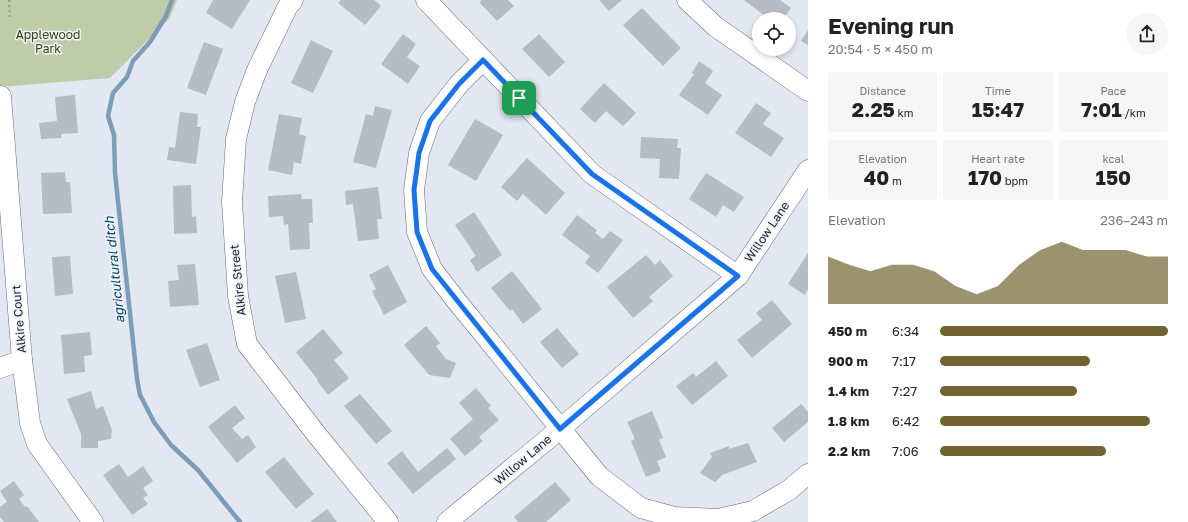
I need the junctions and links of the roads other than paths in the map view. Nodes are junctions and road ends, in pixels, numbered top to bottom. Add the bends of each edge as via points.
1 (293, 0) edge
2 (426, 0) edge
3 (688, 0) edge
4 (483, 60) junction
5 (808, 91) edge
6 (1, 96) edge
7 (808, 170) edge
8 (738, 276) junction
9 (22, 360) junction
10 (0, 368) edge
11 (560, 429) junction
12 (808, 474) edge
13 (93, 522) edge
14 (388, 522) edge
15 (448, 522) edge

1 - 14 street, Alkire Street via 257,70 245,102 236,139 232,202 238,296 247,344 316,435
2 - 4 street
3 - 5 street via 716,27
4 - 8 street via 592,174
4 - 11 street via 459,84 430,121 419,153 414,190 417,232 432,269
6 - 9 street, Alkire Court
7 - 8 street, Willow Lane
8 - 11 street, Willow Lane
9 - 10 street
9 - 13 street, Alkire Court via 30,422 37,444
11 - 12 street via 599,476 641,508 674,517 718,519 753,511 789,490
11 - 15 street, Willow Lane

